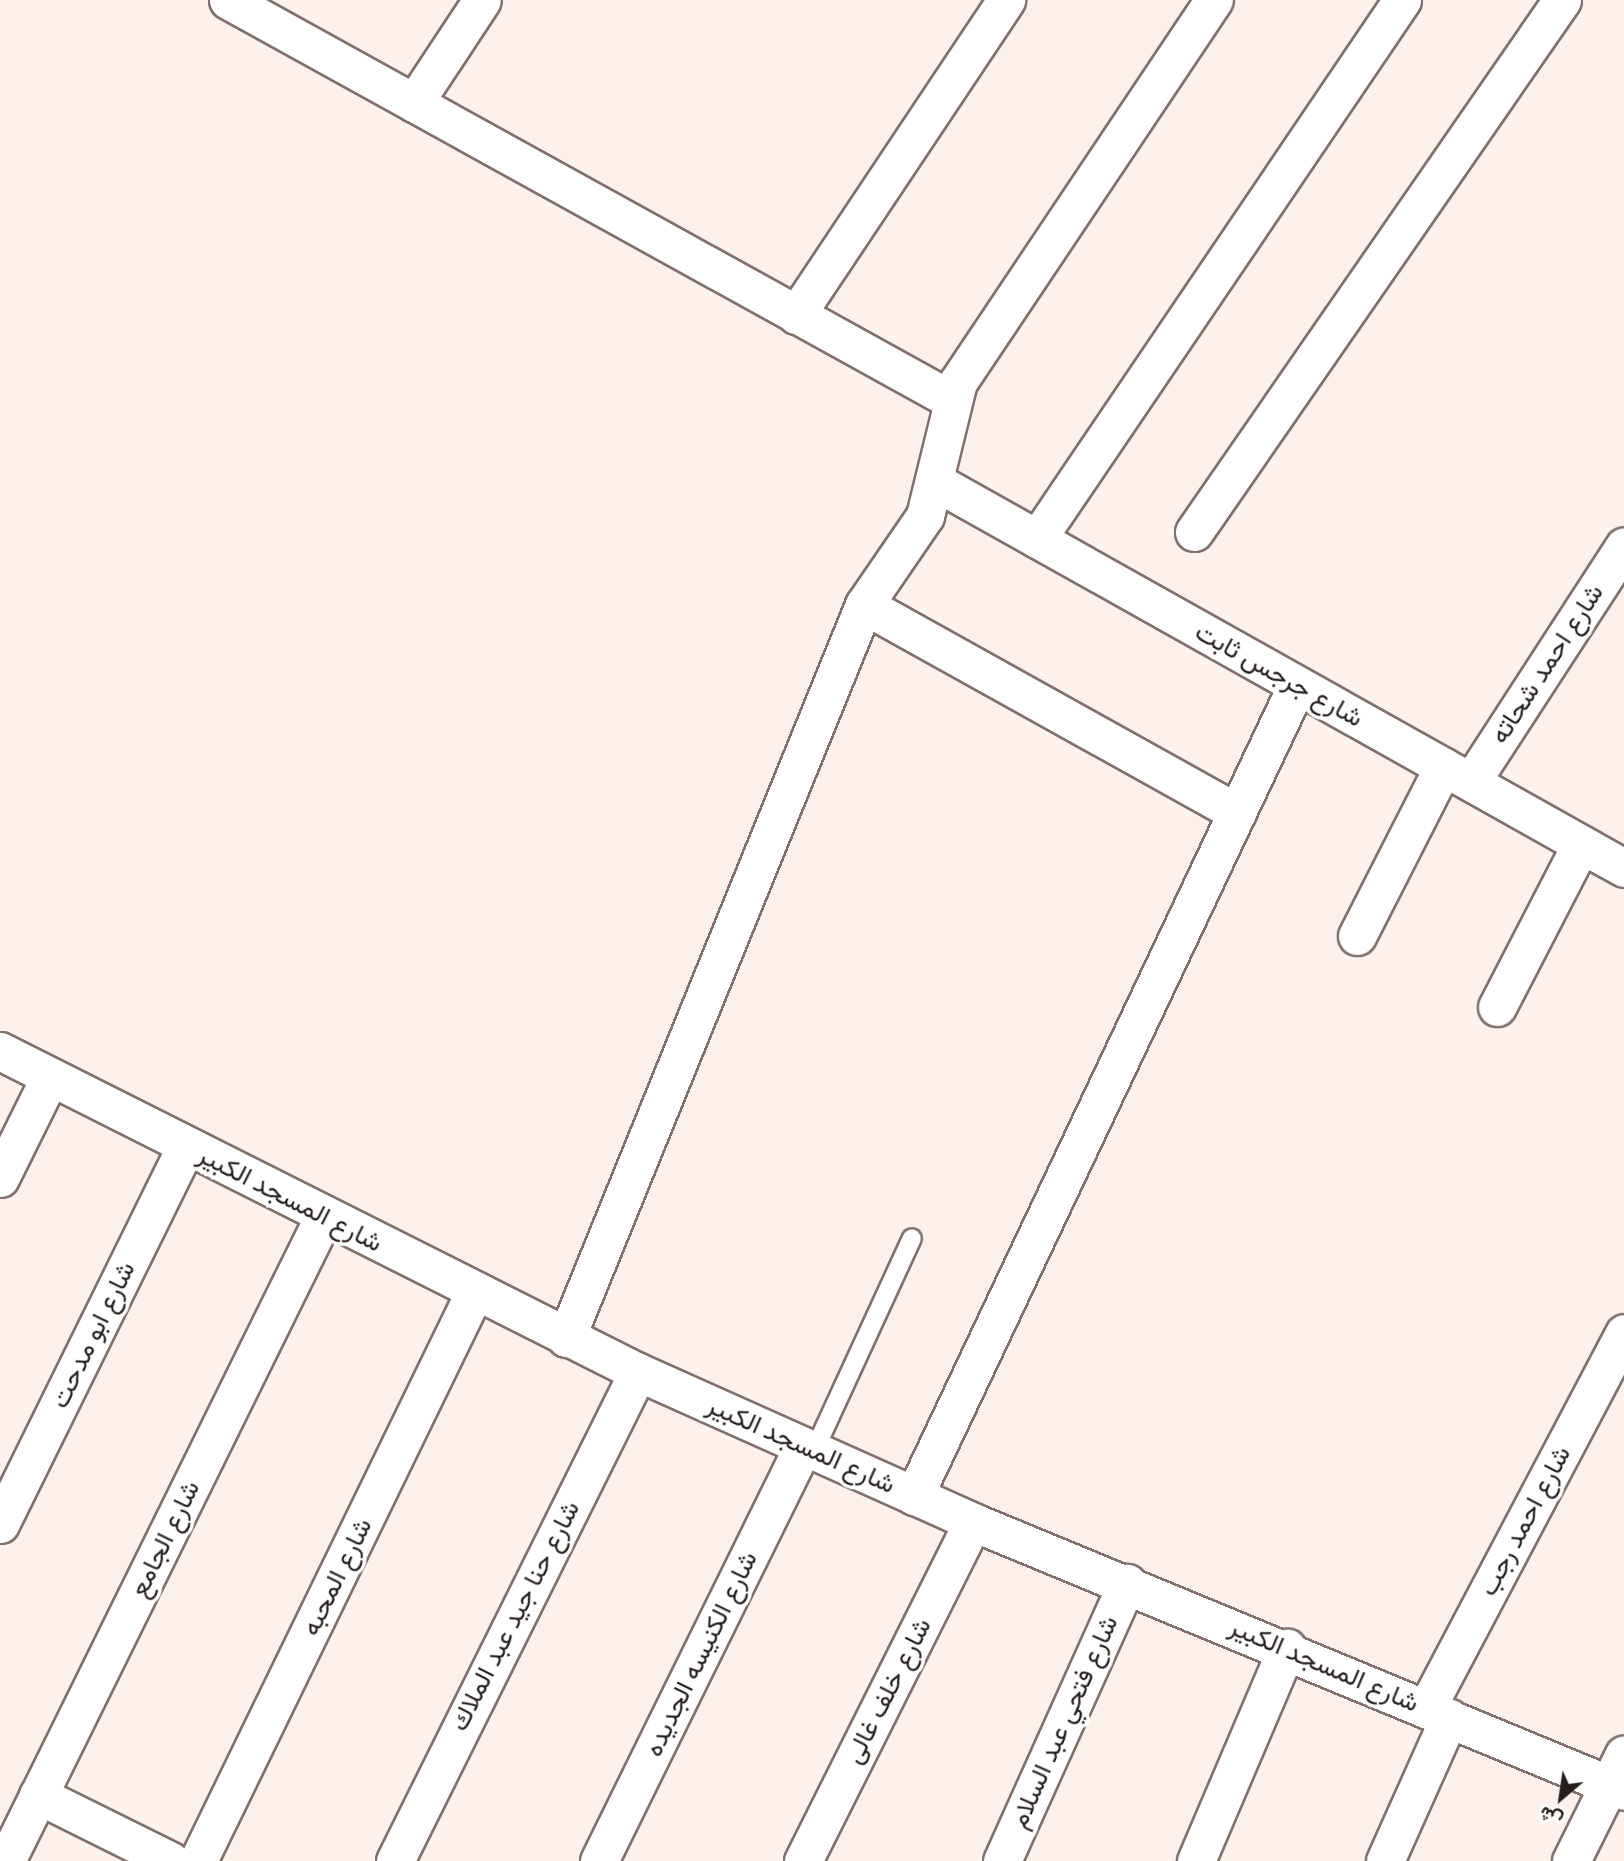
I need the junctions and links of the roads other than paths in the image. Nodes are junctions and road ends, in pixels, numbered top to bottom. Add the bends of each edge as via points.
1 (228, 0) edge
2 (482, 0) edge
3 (1006, 0) edge
4 (1214, 0) edge
5 (1402, 0) edge
6 (1562, 0) edge
7 (414, 103) junction
8 (796, 315) junction
9 (950, 399) junction
10 (934, 481) junction
11 (1194, 532) dead end
12 (1037, 539) junction
13 (1619, 563) edge
14 (864, 606) junction
15 (1297, 685) junction
16 (1457, 774) junction
17 (1237, 813) junction
18 (1581, 844) junction
19 (1624, 868) edge
20 (1357, 936) dead end
21 (1497, 1007) dead end
22 (0, 1051) edge
23 (50, 1077) junction
24 (186, 1146) junction
25 (0, 1178) edge
26 (324, 1216) junction
27 (912, 1238) dead end
28 (474, 1293) junction
29 (1624, 1333) edge
30 (566, 1338) junction
31 (638, 1373) junction
32 (809, 1449) junction
33 (914, 1496) junction
34 (973, 1522) junction
35 (0, 1524) edge
36 (1127, 1583) junction
37 (1287, 1647) junction
38 (1438, 1713) junction
39 (1619, 1776) edge
40 (38, 1795) junction
41 (6, 1861) edge
42 (171, 1861) edge
43 (198, 1861) edge
44 (395, 1861) edge
45 (599, 1861) edge
46 (803, 1861) edge
47 (1002, 1861) edge
48 (1196, 1861) edge
49 (1385, 1861) edge
50 (1571, 1861) edge

1 - 7 street
2 - 7 street
3 - 8 street
4 - 9 street
5 - 12 street
6 - 11 street
7 - 8 street
8 - 9 street
9 - 10 street
10 - 12 street, شارع جرجس ثابت
10 - 14 street via 925,516
12 - 15 street, شارع جرجس ثابت
13 - 16 street, شارع احمد شحاته
14 - 17 street
14 - 30 street
15 - 16 street, شارع جرجس ثابت
15 - 17 street
16 - 18 street, شارع جرجس ثابت
16 - 20 street, شارع احمد شحاته
17 - 33 street
18 - 19 street, شارع جرجس ثابت
18 - 21 street
22 - 23 street, شارع المسجد الكبير
23 - 24 street, شارع المسجد الكبير
23 - 25 street
24 - 26 street, شارع المسجد الكبير
24 - 35 street, شارع ابو مدحت
26 - 28 street, شارع المسجد الكبير
26 - 40 street, شارع الجامع
27 - 32 lane
28 - 30 street, شارع المسجد الكبير
28 - 43 street, شارع المحبه
29 - 38 street, شارع احمد رجب
30 - 31 street, شارع المسجد الكبير
31 - 32 street, شارع المسجد الكبير
31 - 44 street, شارع حنا جيد عبد الملاك
32 - 33 street, شارع المسجد الكبير
32 - 45 street, شارع الكنيسه الجديده
33 - 34 street, شارع المسجد الكبير
34 - 36 street, شارع المسجد الكبير
34 - 46 street, شارع خلف غالى
36 - 37 street, شارع المسجد الكبير
36 - 47 street, شارع فتحي عبد السلام
37 - 38 street, شارع المسجد الكبير
37 - 48 street
38 - 39 street, شارع المسجد الكبير
38 - 49 street, شارع احمد رجب
39 - 50 street
40 - 41 street, شارع الجامع
40 - 42 street

